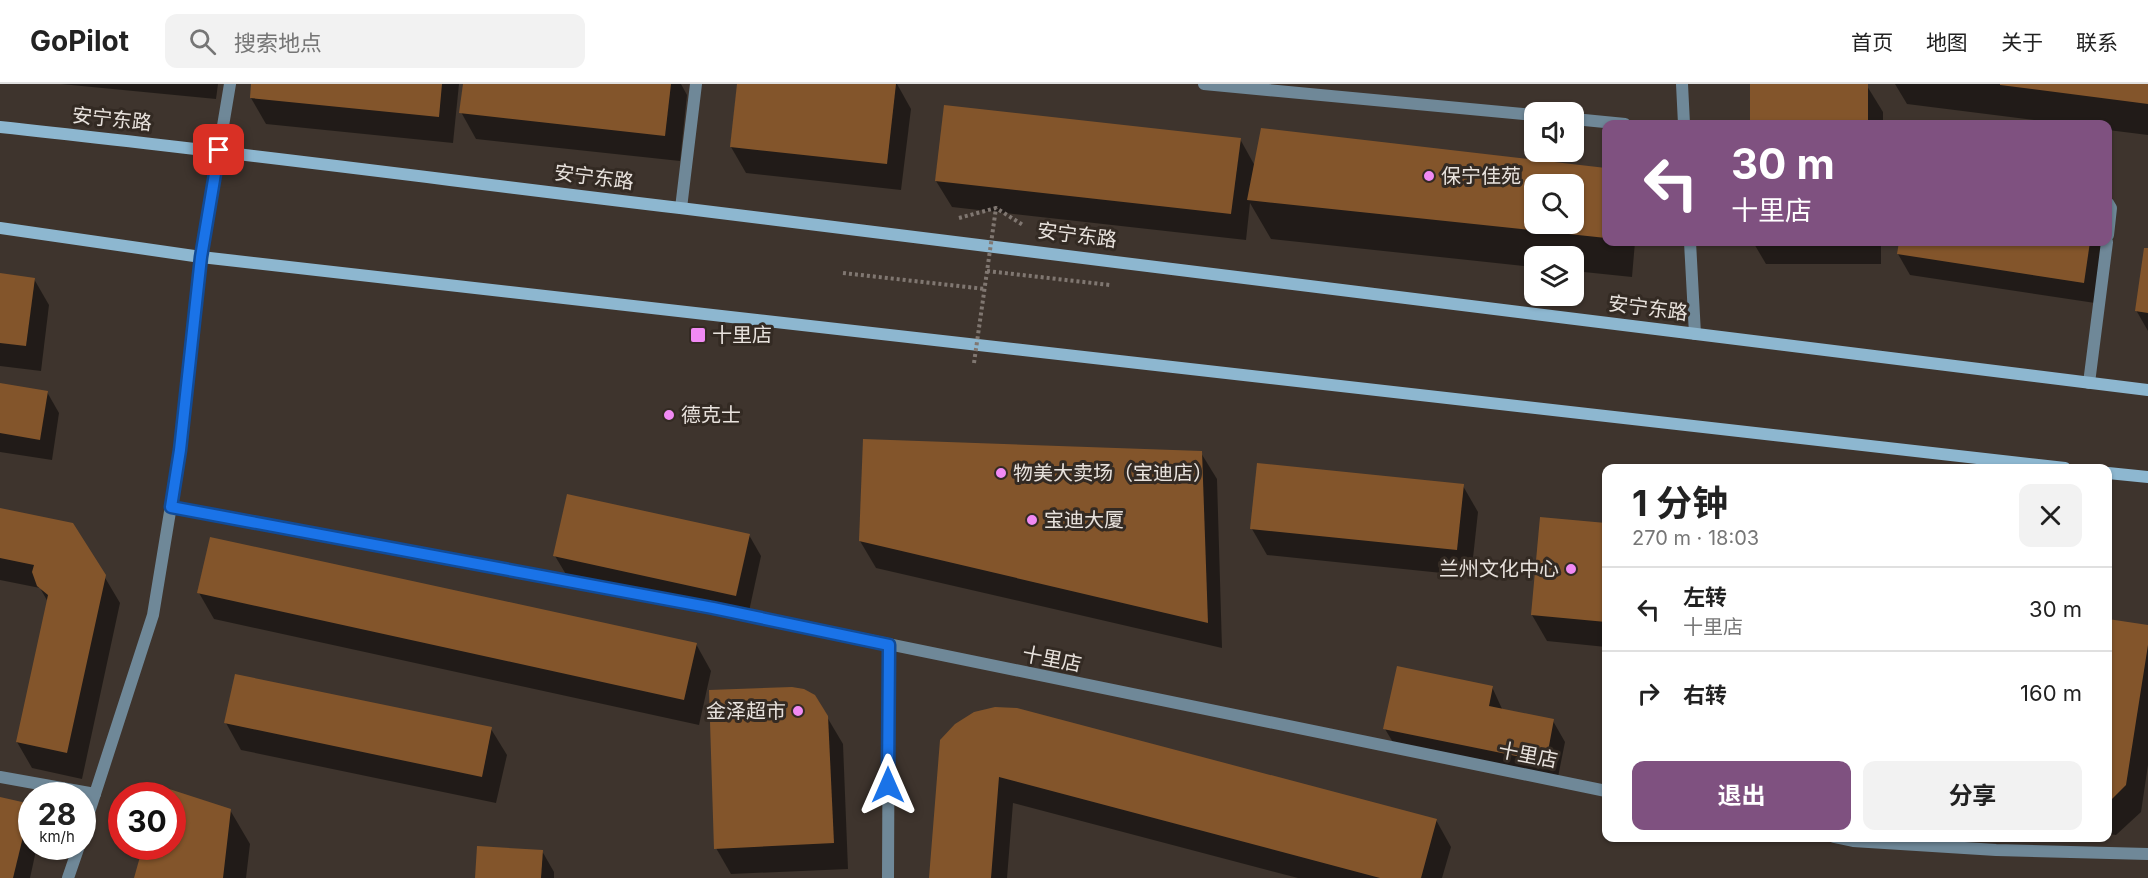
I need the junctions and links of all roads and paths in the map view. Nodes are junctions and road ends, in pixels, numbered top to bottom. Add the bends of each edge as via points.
1 (230, 84) edge
2 (696, 84) edge
3 (1204, 84) edge
4 (1682, 84) edge
5 (1524, 114) edge
6 (1584, 120) edge
7 (1684, 120) edge
8 (1602, 122) edge
9 (0, 127) edge
10 (219, 150) junction
11 (681, 208) junction
12 (996, 208) dead end
13 (0, 228) edge
14 (1690, 246) edge
15 (2106, 246) edge
16 (201, 257) junction
17 (987, 271) junction
18 (843, 273) dead end
19 (1110, 285) dead end
20 (985, 289) junction
21 (1695, 334) junction
22 (974, 363) dead end
23 (2089, 383) junction
24 (2148, 390) edge
25 (2030, 464) edge
26 (2112, 473) edge
27 (2148, 477) edge
28 (171, 507) junction
29 (889, 645) junction
30 (0, 777) edge
31 (28, 782) edge
32 (1602, 790) edge
33 (96, 791) edge
34 (1869, 842) edge
35 (2148, 854) edge
36 (74, 860) edge
37 (68, 878) edge
38 (888, 878) edge

1 - 10 street
2 - 11 street
3 - 5 street
4 - 7 street
6 - 8 street
9 - 10 main road, 安宁东路
10 - 11 main road, 安宁东路
10 - 16 street
11 - 21 main road, 安宁东路 via 906,232
12 - 17 path, bridge
13 - 16 main road
14 - 21 street
15 - 23 street
16 - 25 main road
16 - 28 street
17 - 19 path
17 - 20 path, bridge
18 - 20 path
20 - 22 path, bridge
21 - 23 main road, 安宁东路
23 - 24 main road, 安宁东路
26 - 27 main road
28 - 29 street, 十里店 via 713,608
28 - 33 street via 153,615
29 - 32 street, 十里店
29 - 38 street
30 - 31 street
34 - 35 street
36 - 37 street

